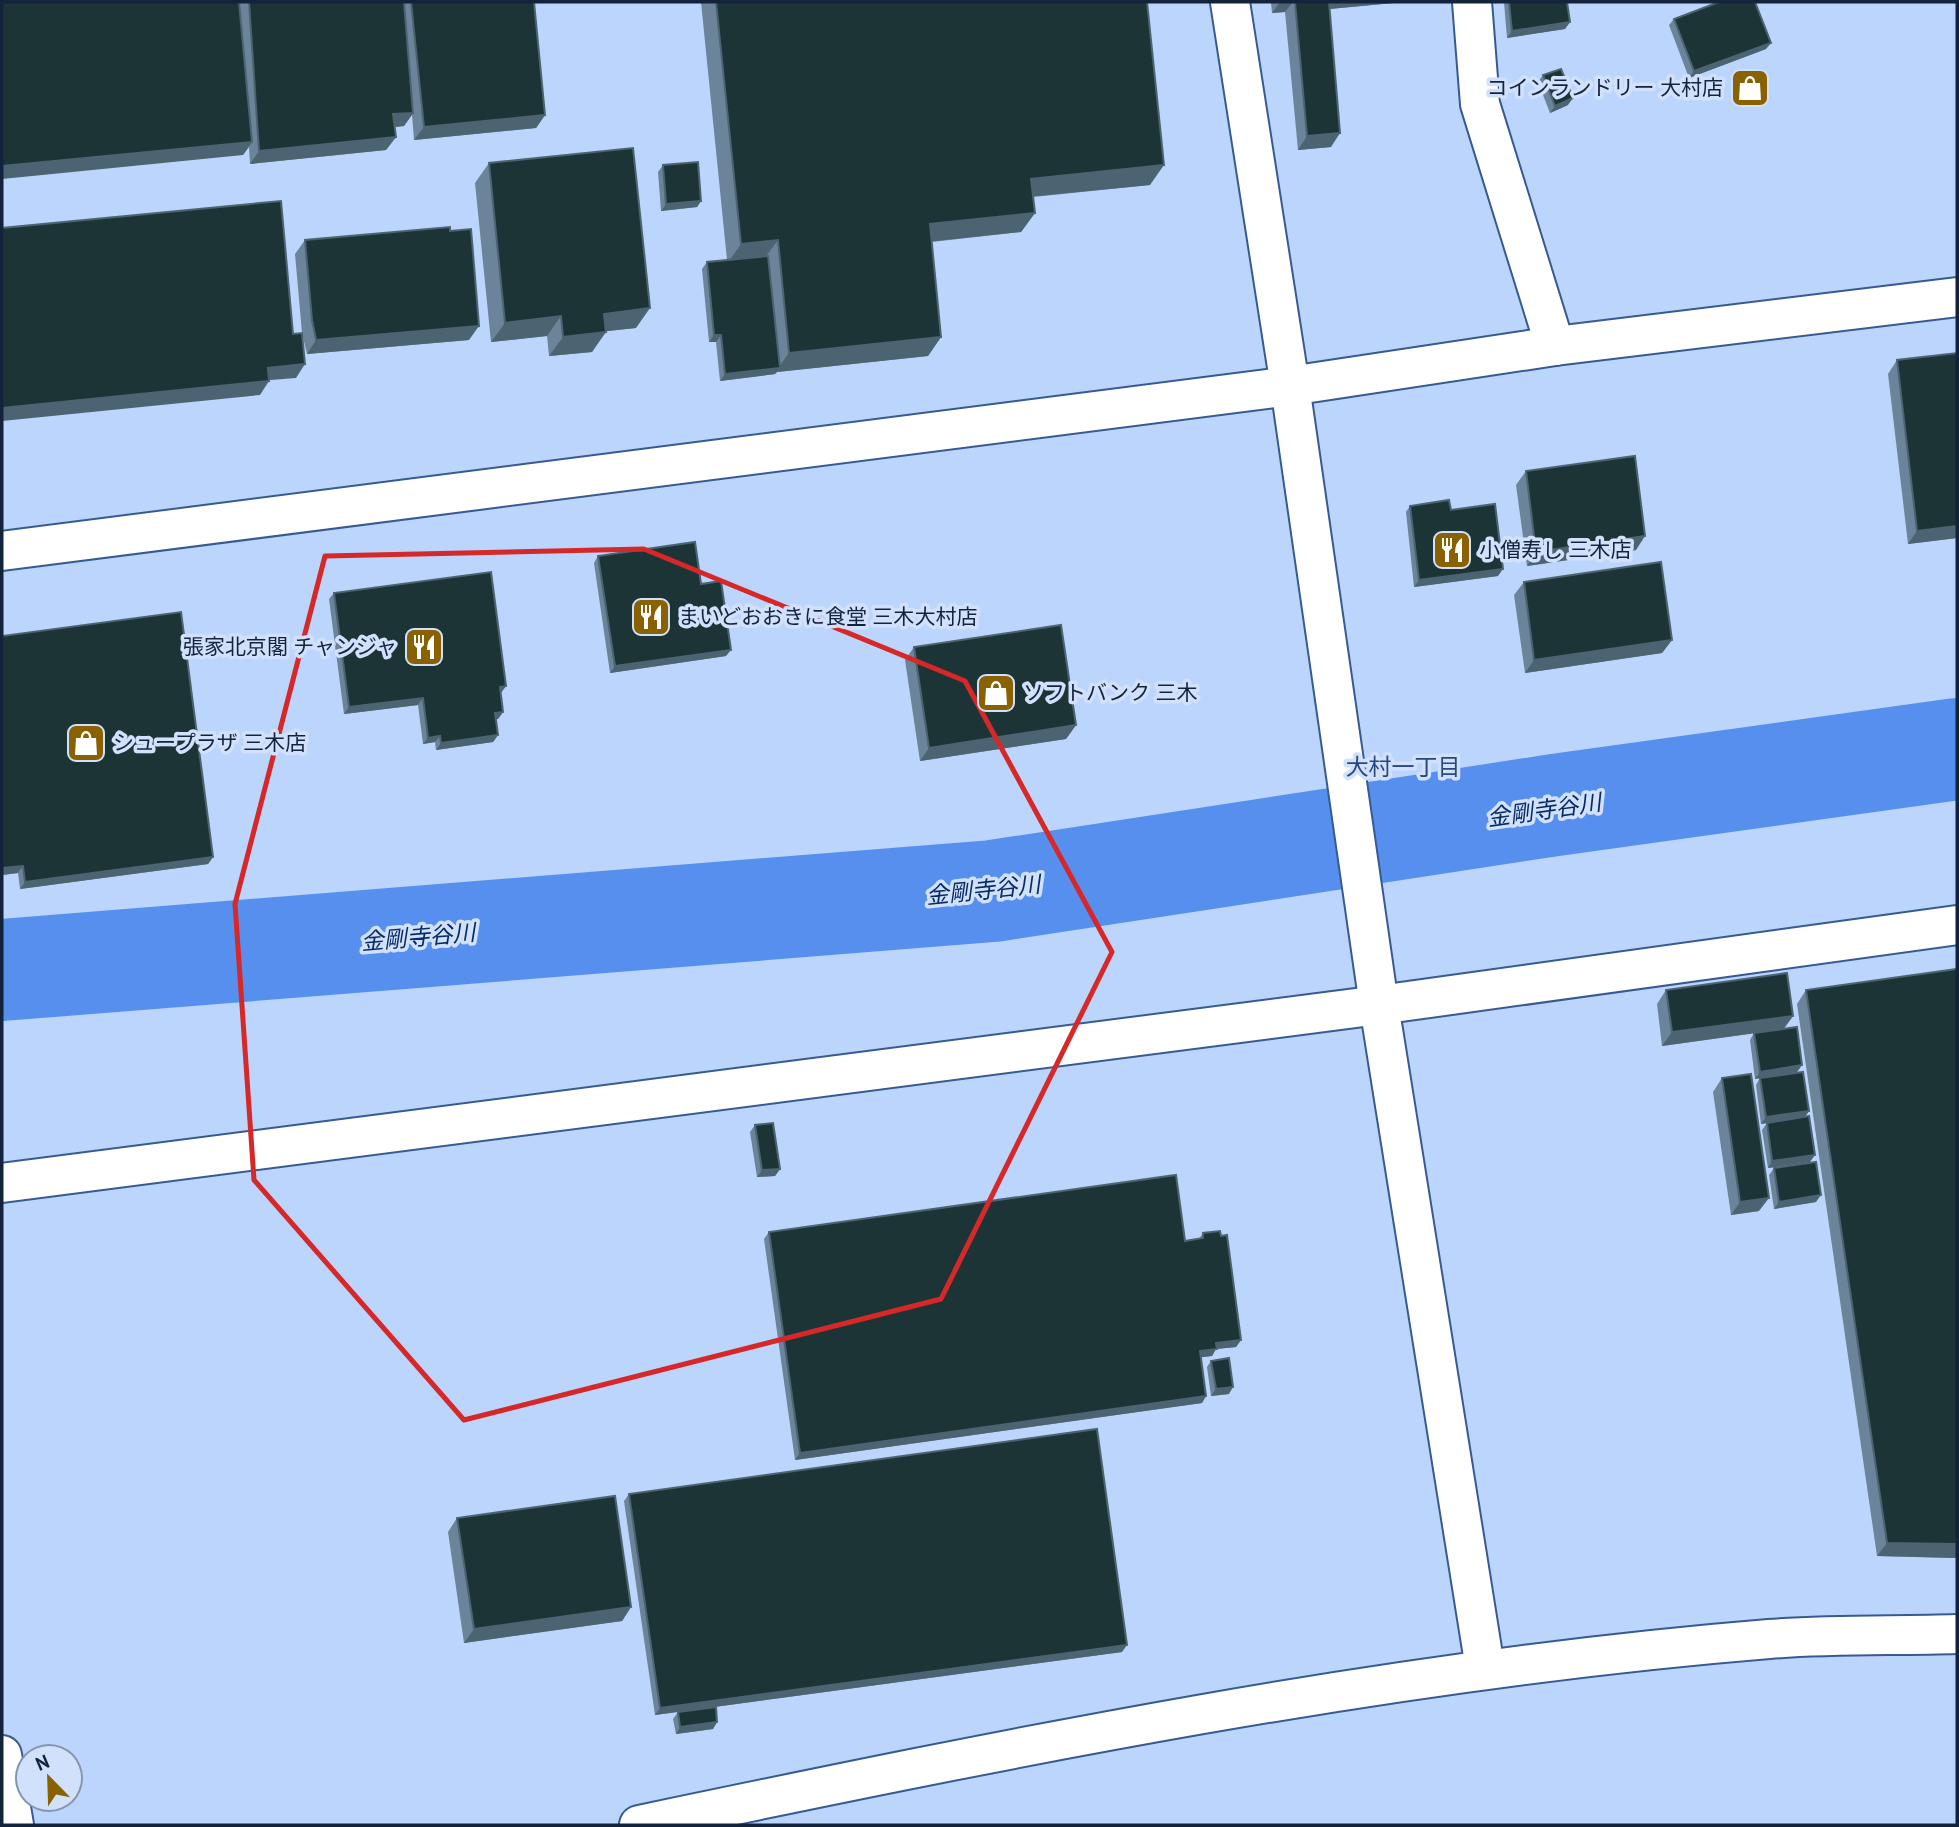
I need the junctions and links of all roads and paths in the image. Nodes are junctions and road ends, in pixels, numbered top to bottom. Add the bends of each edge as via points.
1 (1230, 2) edge
2 (1472, 2) edge
3 (1957, 297) edge
4 (1555, 346) junction
5 (1290, 386) junction
6 (2, 551) edge
7 (1957, 925) edge
8 (1379, 1005) junction
9 (2, 1182) edge
10 (1957, 1634) edge
11 (1485, 1668) junction
12 (2, 1755) edge
13 (14, 1825) edge
14 (639, 1825) edge

1 - 5 street
2 - 4 street via 1480,104
3 - 4 street
4 - 5 street
5 - 6 street
5 - 8 street
7 - 8 street
8 - 9 street
8 - 11 street
10 - 11 street via 1773,1638
11 - 14 street via 977,1755
12 - 13 street

